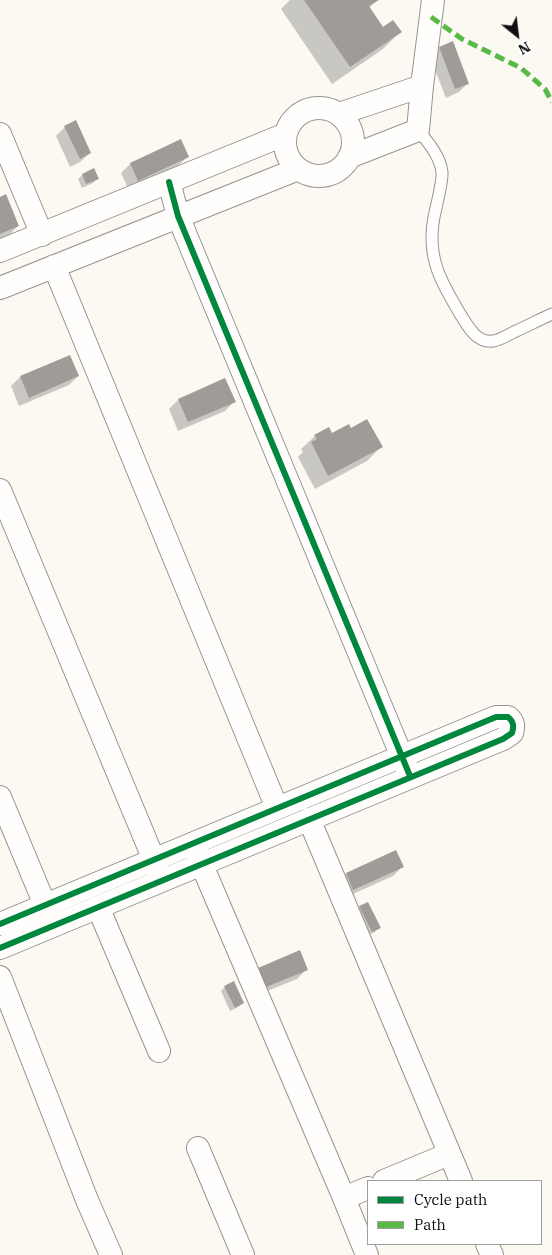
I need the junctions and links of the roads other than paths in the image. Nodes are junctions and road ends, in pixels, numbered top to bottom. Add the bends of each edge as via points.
1 (433, 0) edge
2 (422, 86) junction
3 (339, 114) junction
4 (418, 130) junction
5 (0, 134) edge
6 (286, 134) junction
7 (349, 158) junction
8 (298, 169) junction
9 (169, 182) junction
10 (178, 216) junction
11 (42, 234) junction
12 (0, 251) edge
13 (54, 266) junction
14 (0, 288) edge
15 (552, 314) edge
16 (0, 490) edge
17 (406, 766) junction
18 (0, 797) edge
19 (277, 808) junction
20 (309, 819) junction
21 (197, 854) junction
22 (158, 870) junction
23 (45, 905) junction
24 (98, 907) junction
25 (0, 924) edge
26 (0, 948) edge
27 (0, 977) edge
28 (159, 1051) dead end
29 (198, 1148) dead end
30 (449, 1154) junction
31 (386, 1180) edge
32 (461, 1180) edge
33 (367, 1188) edge
34 (344, 1198) junction
35 (111, 1255) edge
36 (242, 1255) edge
37 (367, 1255) edge

1 - 2 street
2 - 3 street
2 - 4 street
3 - 6 street via 321,108 303,112
3 - 7 street via 351,129 353,148
4 - 7 street
4 - 15 lane via 438,158 442,174 432,228 436,268 472,332 482,340 492,341
5 - 11 street
6 - 8 street via 287,153
6 - 9 street
7 - 8 street via 336,172 326,175 307,174
8 - 10 street
9 - 10 street
9 - 11 street
10 - 13 street
10 - 17 street
11 - 12 street
13 - 14 street
13 - 19 street
16 - 22 street
17 - 19 street
17 - 20 street
18 - 23 street
19 - 21 street
20 - 21 street
20 - 30 street
21 - 22 street
21 - 34 street
22 - 23 street
22 - 24 street
23 - 25 street
24 - 26 street
24 - 28 street
27 - 35 street
29 - 36 street
30 - 31 street
30 - 32 street
33 - 34 street
34 - 37 street

